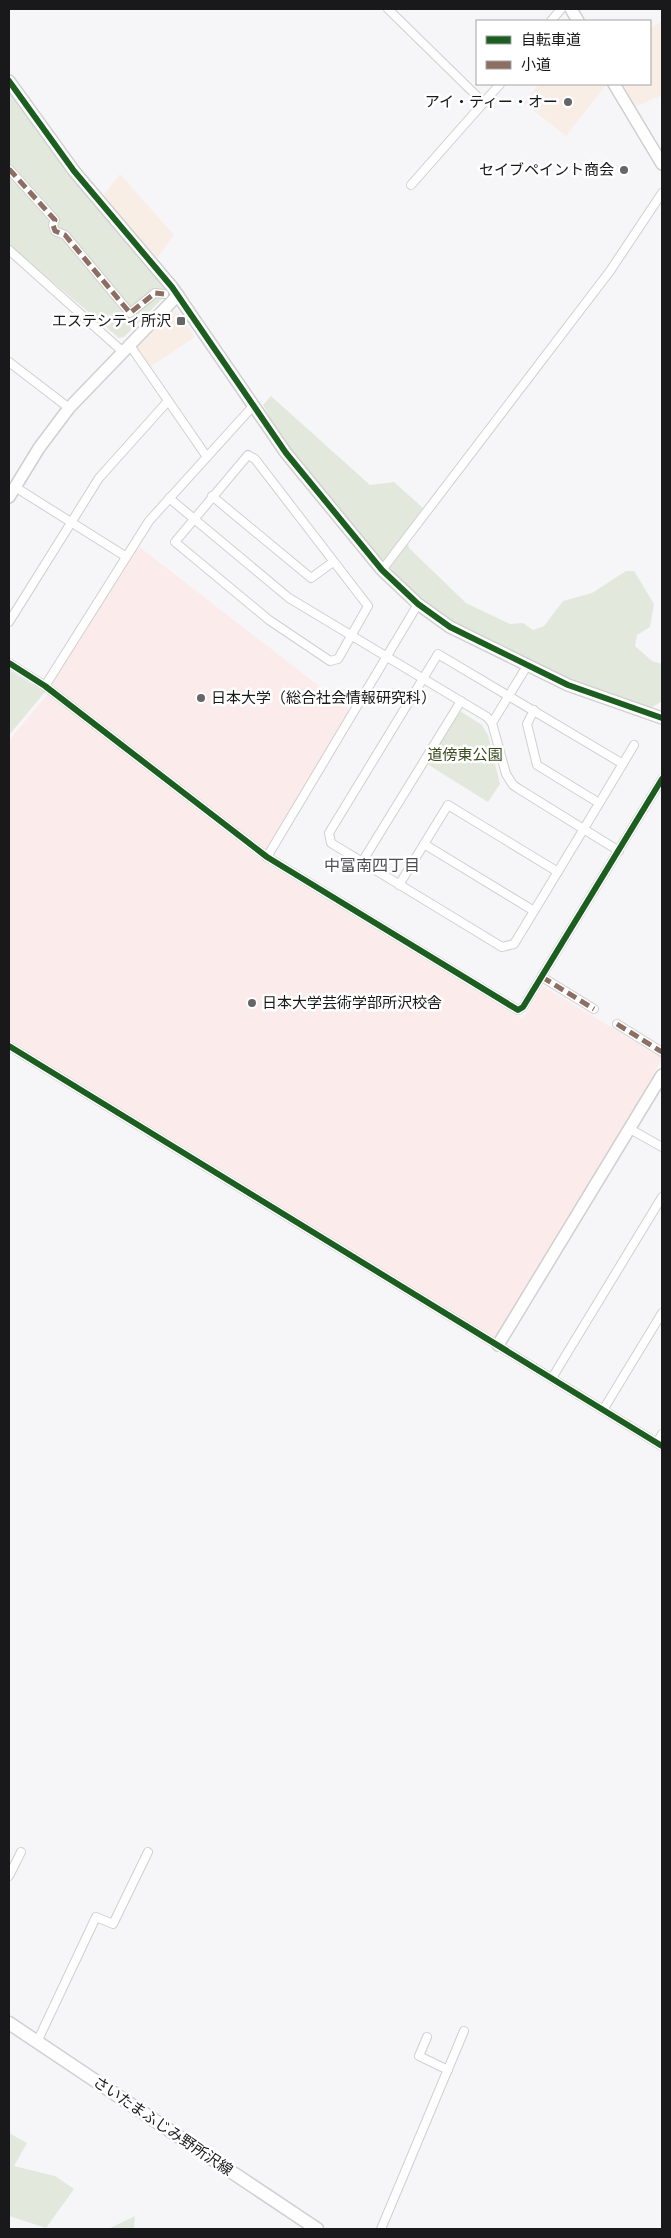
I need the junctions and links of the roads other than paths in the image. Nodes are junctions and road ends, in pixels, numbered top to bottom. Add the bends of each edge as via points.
1 (388, 9) edge
2 (561, 9) edge
3 (571, 9) edge
4 (552, 20) edge
5 (577, 20) edge
6 (9, 81) edge
7 (499, 85) edge
8 (615, 85) edge
9 (484, 103) junction
10 (662, 164) edge
11 (9, 169) edge
12 (411, 185) dead end
13 (662, 193) edge
14 (9, 250) edge
15 (164, 294) dead end
16 (178, 295) junction
17 (126, 347) junction
18 (9, 362) edge
19 (168, 401) junction
20 (254, 405) junction
21 (69, 408) junction
22 (206, 458) junction
23 (12, 492) edge
24 (212, 496) junction
25 (169, 498) junction
26 (193, 518) junction
27 (71, 522) junction
28 (125, 556) junction
29 (333, 562) junction
30 (382, 570) junction
31 (418, 604) junction
32 (9, 622) edge
33 (351, 635) junction
34 (387, 657) junction
35 (9, 663) edge
36 (527, 666) junction
37 (423, 678) junction
38 (45, 686) junction
39 (509, 696) junction
40 (461, 701) junction
41 (534, 710) junction
42 (662, 718) edge
43 (492, 723) junction
44 (634, 745) dead end
45 (623, 764) junction
46 (662, 780) edge
47 (599, 803) junction
48 (583, 829) junction
49 (424, 844) junction
50 (619, 851) junction
51 (267, 857) junction
52 (362, 862) junction
53 (558, 872) junction
54 (399, 884) junction
55 (534, 911) junction
56 (542, 976) junction
57 (594, 1009) dead end
58 (617, 1024) dead end
59 (9, 1046) edge
60 (662, 1052) edge
61 (662, 1076) edge
62 (630, 1128) junction
63 (662, 1148) edge
64 (662, 1197) edge
65 (662, 1313) edge
66 (498, 1346) junction
67 (552, 1378) junction
68 (603, 1410) junction
69 (662, 1434) edge
70 (660, 1445) edge
71 (21, 1852) dead end
72 (148, 1852) dead end
73 (9, 1876) edge
74 (9, 2023) edge
75 (464, 2031) dead end
76 (428, 2037) dead end
77 (38, 2042) junction
78 (448, 2070) junction
79 (317, 2229) edge
80 (381, 2229) edge

1 - 9 street
2 - 4 street
3 - 5 street
6 - 16 street via 74,172
7 - 9 street
8 - 10 street
9 - 12 street
11 - 15 street via 55,220 55,231 65,235 130,313 155,293
13 - 30 street via 610,271
14 - 17 street
16 - 17 street
16 - 20 street
17 - 19 street
17 - 21 street
18 - 21 street
19 - 22 street
19 - 27 street via 99,478
20 - 22 street
20 - 30 street via 286,453
21 - 23 street
22 - 25 street
23 - 27 street
24 - 26 street
24 - 29 street via 311,578
24 - 29 street via 248,455 255,459
25 - 26 street
25 - 28 street
26 - 33 street via 289,598
26 - 33 street via 175,542 269,620 330,661 338,659
27 - 28 street
27 - 32 street
28 - 38 street
29 - 33 street via 368,606
30 - 31 street
31 - 34 street
31 - 36 street via 450,627
33 - 34 street
34 - 37 street
34 - 51 street
35 - 38 street
36 - 39 street
36 - 42 street via 608,700
37 - 39 street via 438,654
37 - 40 street
37 - 52 street via 329,833 331,843
38 - 51 street
39 - 41 street
39 - 43 street
40 - 43 street
40 - 52 street
41 - 45 street
41 - 47 street via 527,724 537,765
43 - 48 street via 506,774 513,784
44 - 45 street
45 - 47 street
46 - 50 street
47 - 48 street
48 - 50 street
48 - 53 street
49 - 53 street via 448,805
49 - 54 street
49 - 55 street
50 - 56 street
51 - 56 street via 518,1010
52 - 54 street
53 - 55 street
54 - 55 street via 502,947 514,944
56 - 57 street
58 - 60 street
59 - 66 street
61 - 62 street
62 - 63 street
62 - 66 street
64 - 67 street
65 - 68 street
66 - 67 street
67 - 68 street
68 - 70 street
69 - 70 street
71 - 73 street
72 - 77 street via 114,1924 96,1917
74 - 77 main road, さいたまふじみ野所沢線
75 - 78 street
76 - 78 street via 419,2056
77 - 79 main road, さいたまふじみ野所沢線
78 - 80 street

